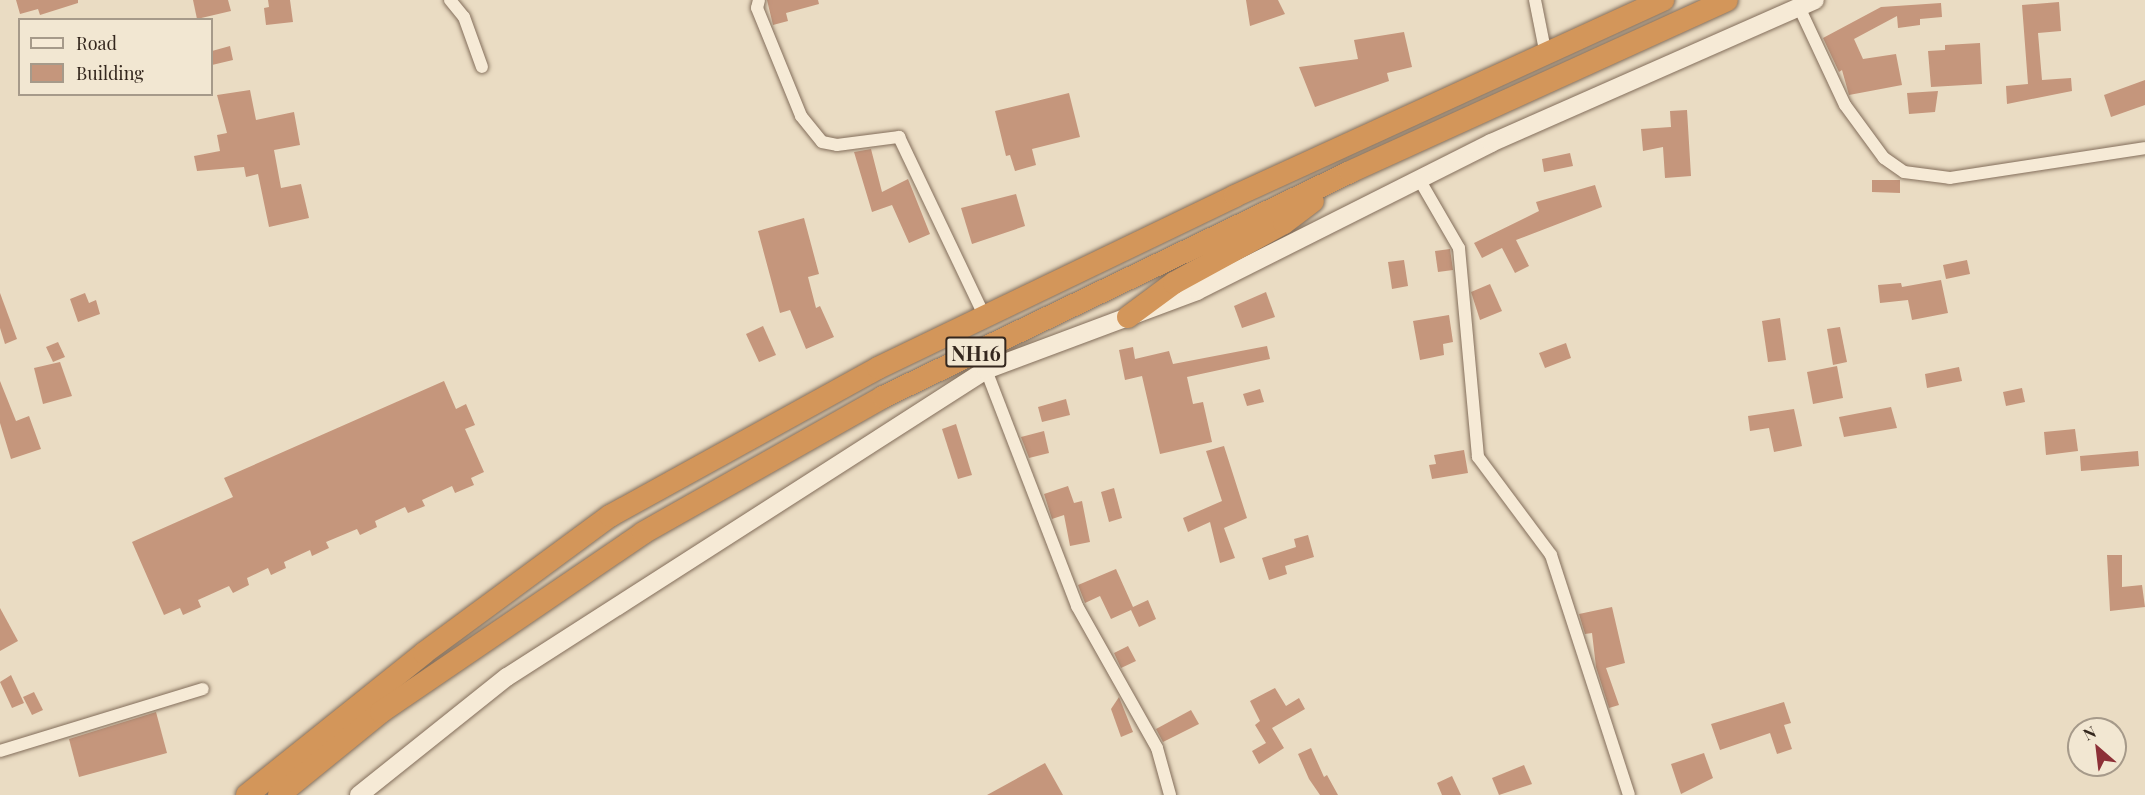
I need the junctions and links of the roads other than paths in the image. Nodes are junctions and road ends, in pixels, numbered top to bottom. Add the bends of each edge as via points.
1 (450, 0) edge
2 (759, 0) edge
3 (1535, 0) edge
4 (1664, 0) edge
5 (1726, 0) edge
6 (1807, 4) edge
7 (1546, 55) junction
8 (482, 67) dead end
9 (2145, 148) edge
10 (1350, 172) junction
11 (1419, 179) junction
12 (985, 317) junction
13 (1128, 317) junction
14 (986, 370) junction
15 (203, 689) dead end
16 (0, 751) edge
17 (248, 795) edge
18 (279, 795) edge
19 (359, 795) edge
20 (1170, 795) edge
21 (1629, 795) edge

1 - 8 street via 464,17
2 - 12 street via 757,8 801,116 822,142 837,145 899,137
3 - 7 street
4 - 7 highway, NH16
5 - 10 highway, NH16
6 - 9 street via 1845,105 1884,158 1904,172 1950,178
6 - 11 street
7 - 12 highway, NH16 via 1235,196
10 - 13 highway via 1284,223 1174,283
10 - 18 highway, NH16 via 883,397 643,532 381,712
11 - 13 street via 1197,291
11 - 21 street via 1459,248 1478,457 1551,555
12 - 17 highway, NH16 via 878,368 610,516 424,653
13 - 14 street
14 - 19 street via 507,677
14 - 20 street via 1077,606 1157,748
15 - 16 street

